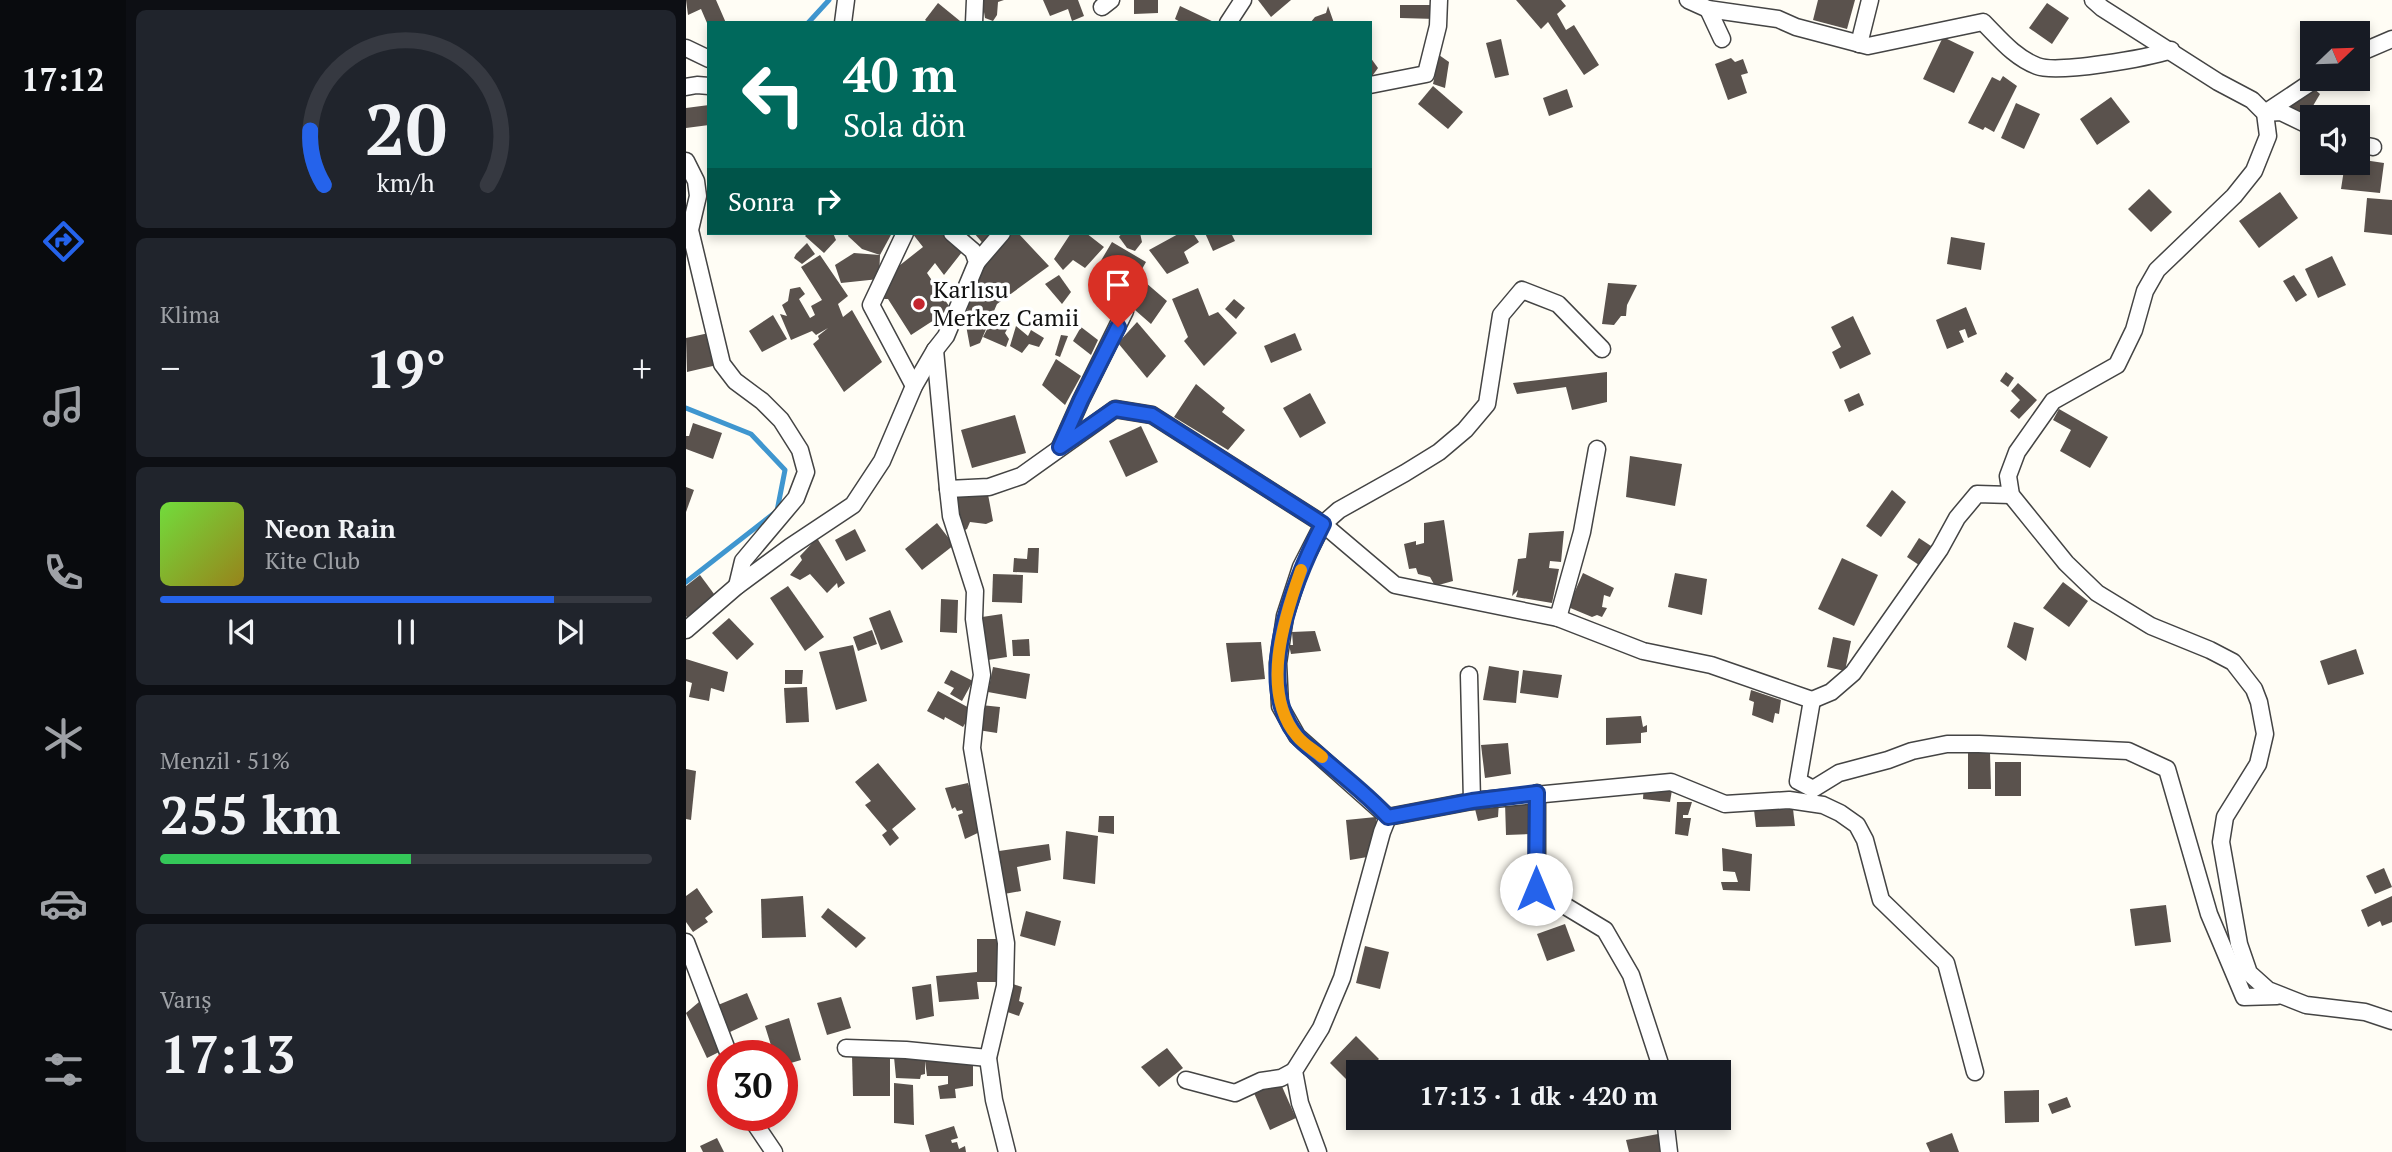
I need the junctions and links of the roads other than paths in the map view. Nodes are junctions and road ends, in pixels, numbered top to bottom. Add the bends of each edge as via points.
1 (846, 0) edge
2 (975, 0) edge
3 (1243, 0) edge
4 (1439, 0) edge
5 (1688, 0) edge
6 (1870, 0) edge
7 (2093, 0) edge
8 (1708, 9) junction
9 (843, 21) edge
10 (974, 21) edge
11 (1229, 21) edge
12 (1722, 39) dead end
13 (2392, 39) edge
14 (1859, 44) junction
15 (686, 48) edge
16 (2370, 48) edge
17 (2171, 51) junction
18 (707, 58) edge
19 (1372, 85) edge
20 (707, 86) edge
21 (686, 87) edge
22 (2300, 90) edge
23 (2265, 113) junction
24 (2300, 121) edge
25 (686, 161) edge
26 (904, 235) edge
27 (954, 235) edge
28 (1000, 235) edge
29 (977, 262) junction
30 (1125, 311) dead end
31 (935, 349) junction
32 (1602, 349) dead end
33 (914, 386) junction
34 (1060, 447) junction
35 (1597, 449) dead end
36 (948, 489) junction
37 (2011, 495) junction
38 (1323, 524) junction
39 (737, 586) junction
40 (1558, 618) junction
41 (686, 630) edge
42 (1469, 675) dead end
43 (1812, 701) junction
44 (1537, 793) junction
45 (1472, 801) junction
46 (1388, 817) junction
47 (686, 942) edge
48 (2284, 996) junction
49 (2392, 1021) edge
50 (723, 1040) edge
51 (846, 1048) dead end
52 (988, 1058) junction
53 (1659, 1060) edge
54 (1294, 1071) junction
55 (1975, 1072) dead end
56 (1186, 1080) dead end
57 (1666, 1130) edge
58 (760, 1131) edge
59 (774, 1152) edge
60 (1007, 1152) edge
61 (1318, 1152) edge
62 (1669, 1152) edge

1 - 9 street
2 - 10 street
3 - 11 street
4 - 19 street via 1426,75
5 - 8 street
6 - 14 street
7 - 17 street
8 - 12 street
8 - 14 street via 1777,19
13 - 16 street
14 - 17 street via 1868,46 1983,22 2012,53 2039,68 2148,58
15 - 18 street
17 - 23 street via 2252,100
20 - 21 street
22 - 23 street
23 - 24 street via 2281,112
23 - 37 street via 2268,136 2254,171 2212,219 2157,270 2116,365 2053,401 2017,452 2008,476
25 - 39 street via 698,196 690,230 722,364 781,420 800,450 806,472 796,498 743,561
26 - 33 street via 871,305
27 - 29 street via 973,251
28 - 29 street
29 - 31 street via 946,336
30 - 34 street
31 - 33 street
31 - 36 street
32 - 38 street via 1558,303 1522,290 1501,315 1487,404 1465,430 1439,452
33 - 39 street via 882,461 853,505
34 - 36 street via 1021,476 989,487
34 - 38 street via 1115,409 1152,415
35 - 40 street via 1582,532
36 - 52 street via 951,516 975,591 982,675 972,748 1006,943 1005,986
37 - 43 street via 1977,494 1853,673
37 - 48 street via 2066,563 2097,593 2151,626 2233,662 2254,689 2265,734 2258,764 2225,817 2221,842 2239,944 2249,973 2268,990
38 - 40 street via 1395,585
38 - 46 street via 1301,567 1285,616 1278,663 1280,706 1297,736
39 - 41 street
40 - 43 street via 1643,651 1711,665
42 - 45 street
43 - 48 street via 1798,781 1813,789 1839,774 1947,744 2128,751 2167,769 2208,914 2244,997
44 - 45 street
44 - 53 street via 1536,889 1605,930 1631,975
44 - 55 street via 1671,782 1725,804 1788,800 1823,805 1840,813 1857,825 1865,840 1881,900 1946,962
45 - 46 street
46 - 54 street via 1342,978 1321,1028
47 - 50 street
48 - 49 street via 2306,1005 2365,1012
51 - 52 street
52 - 60 street
54 - 56 street via 1235,1093
54 - 61 street
57 - 62 street
58 - 59 street

